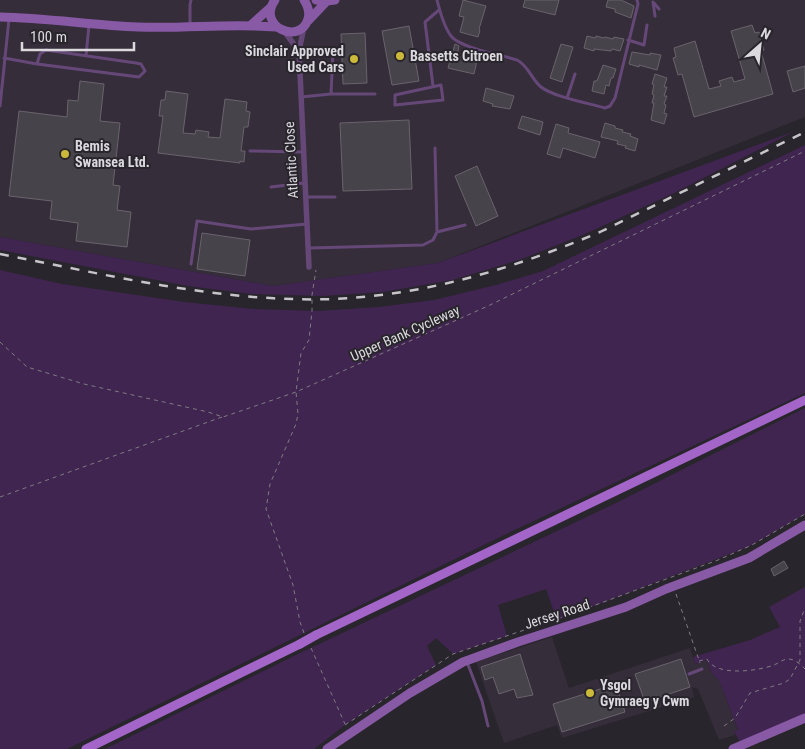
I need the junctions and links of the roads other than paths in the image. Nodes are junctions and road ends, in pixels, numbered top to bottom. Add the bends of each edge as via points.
1 (192, 0) edge
2 (304, 0) edge
3 (316, 0) edge
4 (437, 0) edge
5 (637, 0) edge
6 (331, 1) edge
7 (652, 1) edge
8 (273, 4) edge
9 (659, 9) dead end
10 (439, 10) junction
11 (655, 16) dead end
12 (5, 17) edge
13 (90, 24) junction
14 (305, 24) junction
15 (251, 25) junction
16 (646, 25) dead end
17 (190, 27) junction
18 (280, 29) junction
19 (628, 40) junction
20 (299, 51) junction
21 (333, 51) dead end
22 (86, 56) junction
23 (4, 58) junction
24 (37, 64) junction
25 (575, 74) dead end
26 (433, 86) junction
27 (332, 94) junction
28 (374, 94) dead end
29 (301, 97) junction
30 (568, 98) junction
31 (0, 106) edge
32 (435, 148) dead end
33 (250, 151) dead end
34 (304, 152) junction
35 (305, 182) junction
36 (271, 187) dead end
37 (306, 196) junction
38 (335, 197) dead end
39 (307, 224) junction
40 (465, 225) dead end
41 (437, 232) junction
42 (308, 248) junction
43 (191, 264) dead end
44 (309, 267) road end
45 (805, 400) edge
46 (805, 525) edge
47 (467, 661) junction
48 (702, 669) road end
49 (689, 674) dead end
50 (805, 718) edge
51 (488, 726) dead end
52 (86, 749) edge
53 (327, 749) edge
54 (733, 749) edge

1 - 17 lane
2 - 14 main road via 309,12
3 - 6 main road
4 - 10 lane
5 - 19 lane
6 - 14 main road
7 - 9 lane
7 - 11 lane
8 - 15 main road
8 - 18 main road via 271,16
10 - 26 lane via 424,22
10 - 30 lane via 456,41 517,60 524,64 540,86
12 - 13 main road
12 - 23 lane
13 - 17 main road
13 - 22 lane
14 - 18 main road via 295,32
14 - 20 street, Atlantic Close
15 - 17 main road
15 - 18 main road
16 - 19 lane via 644,45
18 - 20 street
19 - 30 lane via 615,98 610,106 605,108
20 - 29 street, Atlantic Close
21 - 27 lane
22 - 24 lane via 46,50 40,54
22 - 24 lane via 141,64 145,71 140,77
23 - 24 lane
23 - 31 lane
25 - 30 lane
26 - 26 lane via 441,85 443,100 395,106 395,95
27 - 28 lane
27 - 29 lane
29 - 34 street, Atlantic Close
32 - 41 lane
33 - 34 lane
34 - 35 street, Atlantic Close
35 - 36 lane
35 - 37 street, Atlantic Close
37 - 38 lane
37 - 39 street, Atlantic Close
39 - 42 street, Atlantic Close
39 - 43 lane via 251,229 197,221
40 - 41 lane
41 - 42 lane via 432,240 423,244
42 - 44 street, Atlantic Close
45 - 52 main road, bridge
46 - 47 main road, Jersey Road via 749,558 626,607
47 - 51 lane
47 - 53 main road, Jersey Road via 410,693
48 - 49 lane
50 - 54 main road

